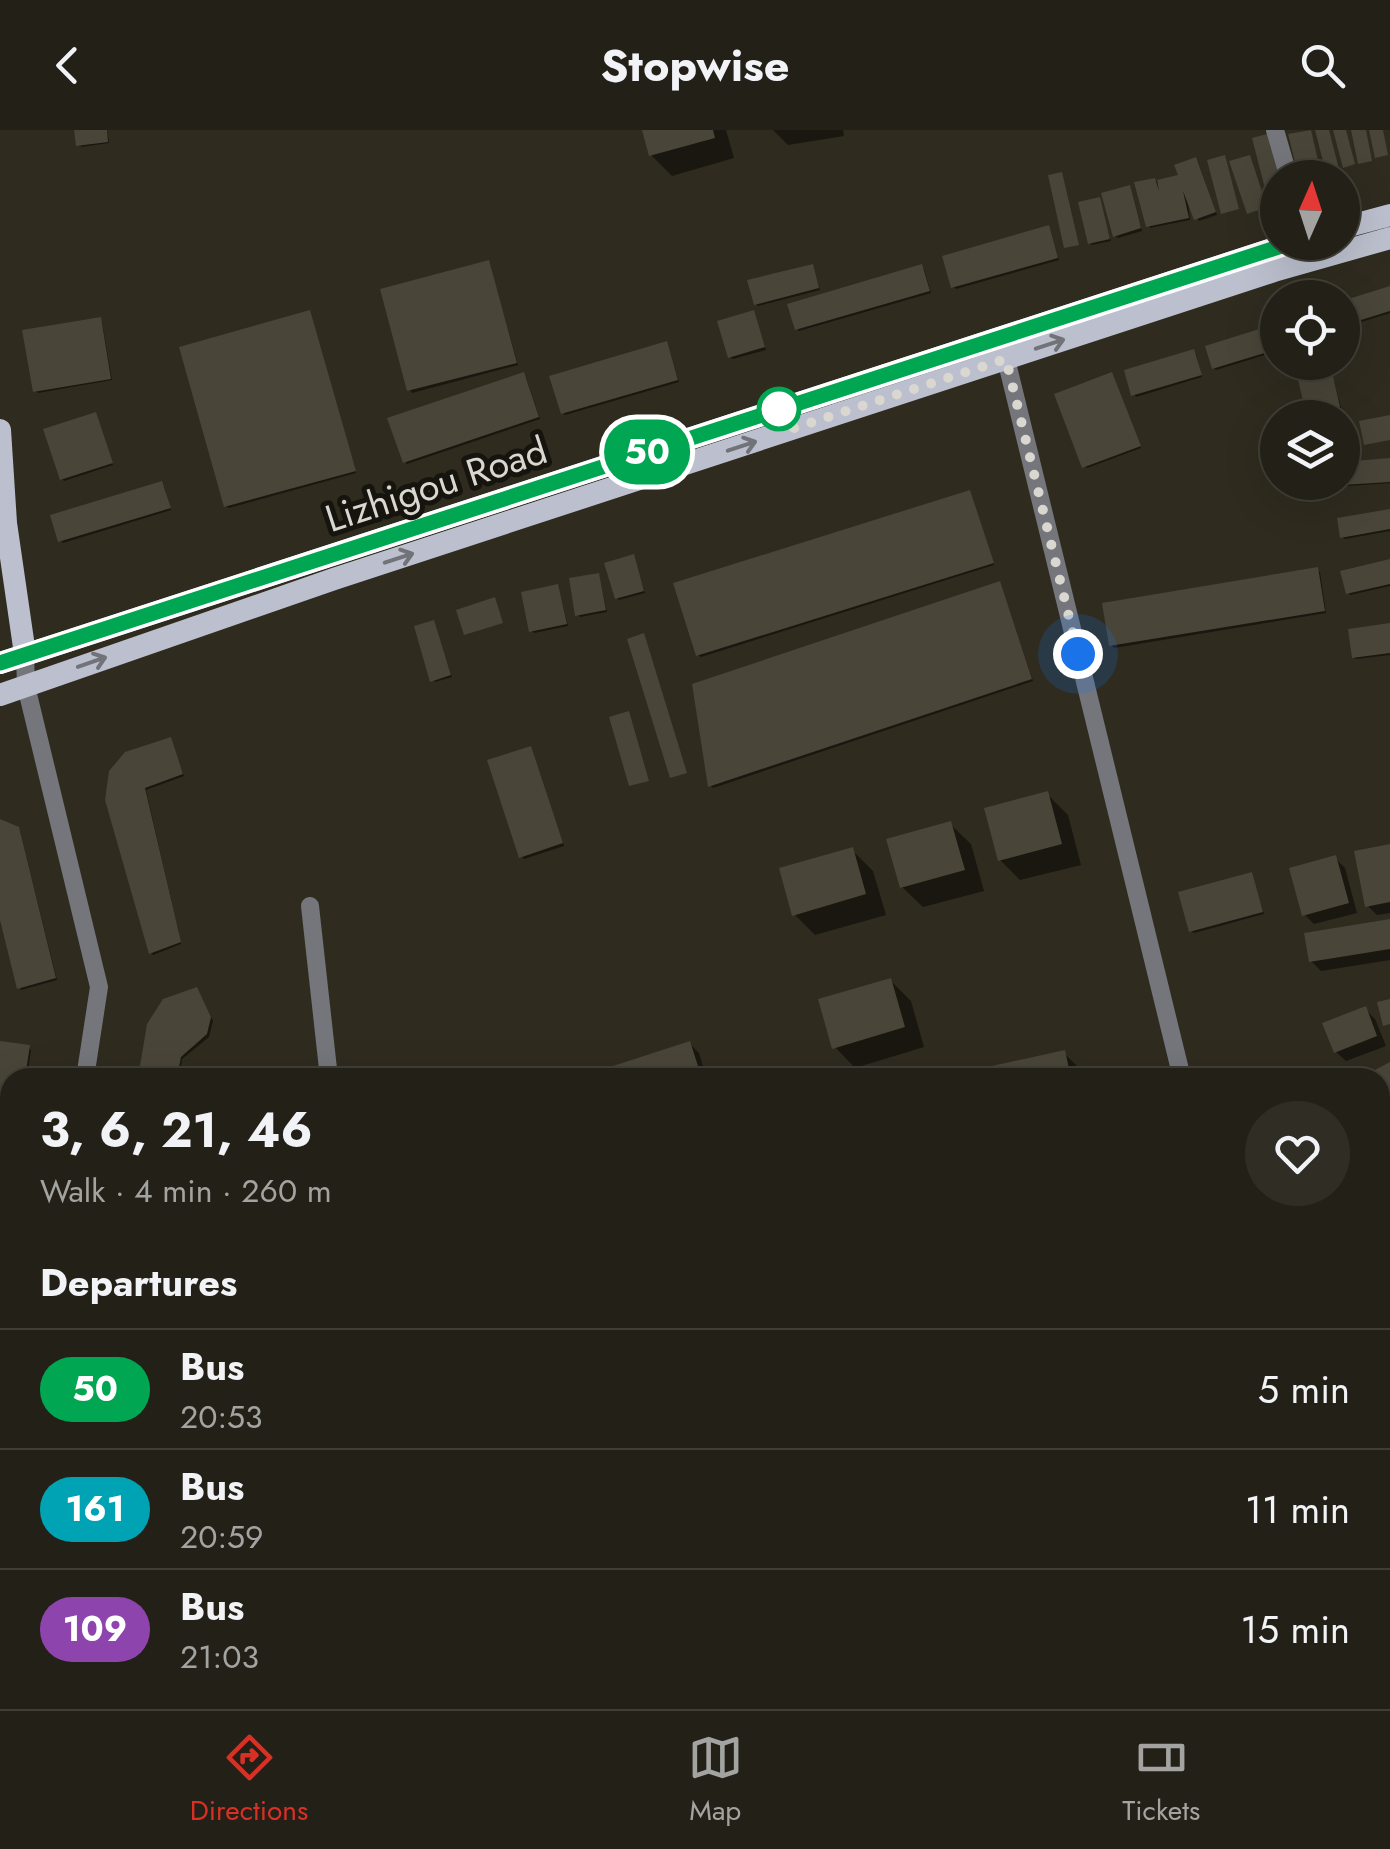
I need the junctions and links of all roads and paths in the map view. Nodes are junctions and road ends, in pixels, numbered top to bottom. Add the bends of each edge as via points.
1 (1275, 130) edge
2 (1284, 160) edge
3 (1390, 214) edge
4 (1360, 223) edge
5 (1390, 238) edge
6 (1260, 253) edge
7 (1006, 359) junction
8 (0, 430) edge
9 (24, 654) junction
10 (0, 663) edge
11 (26, 686) junction
12 (0, 696) edge
13 (310, 906) dead end
14 (87, 1068) edge
15 (328, 1068) edge
16 (1180, 1068) edge

1 - 2 street
3 - 4 main road
7 -> 5 main road, Lizhigou Road
6 - 9 main road, Lizhigou Road
11 -> 7 main road, Lizhigou Road
7 - 16 street
8 - 9 main road
9 - 10 main road, Lizhigou Road
9 - 11 street
11 - 12 main road, Lizhigou Road
11 - 14 street via 99,987
13 - 15 street

